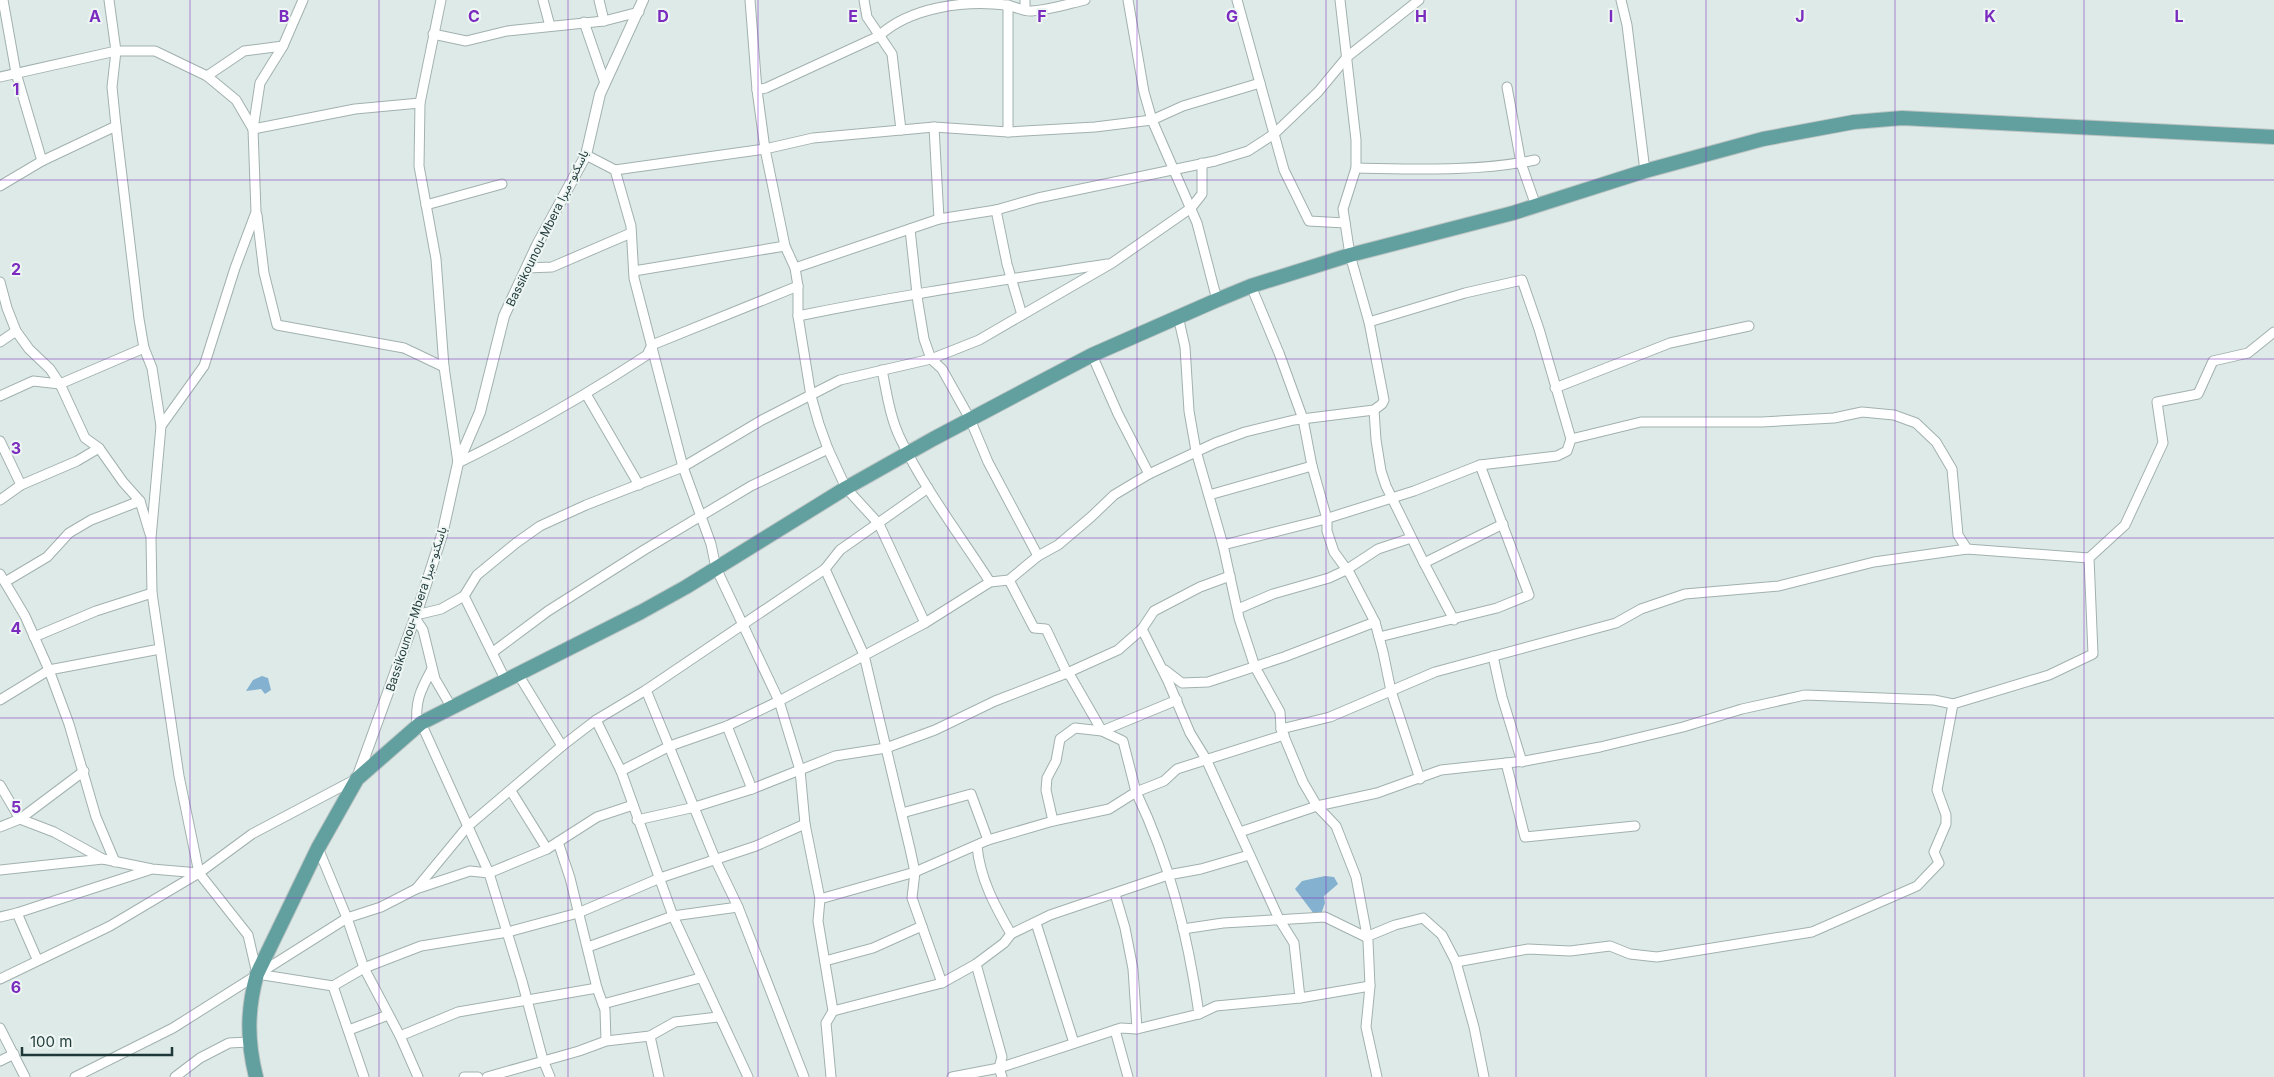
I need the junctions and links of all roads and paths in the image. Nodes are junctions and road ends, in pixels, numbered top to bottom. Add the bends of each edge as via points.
1 (3, 0) edge
2 (109, 0) edge
3 (303, 0) edge
4 (442, 0) edge
5 (543, 0) edge
6 (599, 0) edge
7 (643, 0) edge
8 (751, 0) edge
9 (864, 0) edge
10 (1025, 0) edge
11 (1085, 0) edge
12 (1128, 0) edge
13 (1240, 0) edge
14 (1340, 0) edge
15 (1420, 0) edge
16 (1622, 0) edge
17 (959, 2) edge
18 (1008, 5) junction
19 (1025, 10) junction
20 (639, 12) junction
21 (604, 21) junction
22 (584, 22) junction
23 (550, 26) junction
24 (433, 34) junction
25 (879, 36) junction
26 (282, 46) junction
27 (116, 52) junction
28 (1347, 57) junction
29 (16, 74) junction
30 (0, 76) edge
31 (207, 76) junction
32 (605, 83) junction
33 (1260, 83) junction
34 (1507, 86) dead end
35 (757, 90) junction
36 (420, 104) junction
37 (1152, 120) junction
38 (116, 126) junction
39 (934, 128) junction
40 (253, 129) junction
41 (901, 130) junction
42 (1008, 132) junction
43 (1274, 134) junction
44 (2274, 137) edge
45 (765, 149) junction
46 (586, 155) junction
47 (1535, 160) dead end
48 (42, 161) junction
49 (1202, 163) junction
50 (1521, 163) junction
51 (1356, 168) junction
52 (1172, 169) junction
53 (615, 170) junction
54 (1645, 171) junction
55 (502, 184) dead end
56 (0, 186) edge
57 (426, 205) junction
58 (1536, 206) junction
59 (1191, 208) junction
60 (996, 210) junction
61 (256, 212) junction
62 (939, 219) junction
63 (1345, 223) junction
64 (910, 229) junction
65 (631, 233) junction
66 (785, 246) junction
67 (1350, 255) junction
68 (1112, 263) junction
69 (527, 268) junction
70 (795, 268) junction
71 (634, 271) junction
72 (1011, 279) junction
73 (0, 282) edge
74 (798, 286) junction
75 (1251, 286) junction
76 (918, 293) junction
77 (1217, 300) junction
78 (1022, 315) junction
79 (798, 316) junction
80 (1178, 316) junction
81 (1369, 322) junction
82 (1749, 326) dead end
83 (16, 331) junction
84 (2274, 332) edge
85 (0, 342) edge
86 (652, 345) junction
87 (144, 348) junction
88 (1092, 355) junction
89 (931, 359) junction
90 (444, 367) junction
91 (882, 370) junction
92 (60, 384) junction
93 (1555, 388) junction
94 (586, 394) junction
95 (0, 396) edge
96 (811, 396) junction
97 (1374, 410) junction
98 (970, 419) junction
99 (1303, 419) junction
100 (161, 426) junction
101 (1571, 439) junction
102 (0, 441) edge
103 (100, 448) junction
104 (828, 449) junction
105 (1196, 451) junction
106 (908, 453) junction
107 (458, 463) junction
108 (1480, 465) junction
109 (1312, 466) junction
110 (683, 467) junction
111 (1149, 474) junction
112 (21, 485) junction
113 (639, 485) junction
114 (846, 488) junction
115 (928, 488) junction
116 (1210, 495) junction
117 (1394, 498) junction
118 (0, 500) edge
119 (140, 501) junction
120 (702, 516) junction
121 (1327, 519) junction
122 (879, 524) junction
123 (1503, 524) junction
124 (151, 538) junction
125 (1411, 538) junction
126 (1223, 545) junction
127 (1967, 550) junction
128 (1038, 556) junction
129 (2089, 558) junction
130 (1424, 563) junction
131 (716, 568) junction
132 (824, 570) junction
133 (1346, 570) junction
134 (0, 574) edge
135 (1230, 576) junction
136 (1009, 580) junction
137 (5, 582) junction
138 (990, 582) junction
139 (152, 593) junction
140 (464, 596) junction
141 (1238, 609) junction
142 (416, 616) junction
143 (1454, 620) junction
144 (1375, 622) junction
145 (925, 623) junction
146 (744, 624) junction
147 (1142, 629) junction
148 (34, 636) junction
149 (1379, 637) junction
150 (160, 649) junction
151 (493, 652) junction
152 (864, 656) junction
153 (1493, 656) junction
154 (1255, 667) junction
155 (1162, 668) junction
156 (432, 669) junction
157 (49, 670) junction
158 (1067, 673) junction
159 (512, 678) junction
160 (646, 690) junction
161 (1391, 690) junction
162 (0, 700) edge
163 (1177, 700) junction
164 (779, 701) junction
165 (1953, 704) junction
166 (452, 708) junction
167 (596, 720) junction
168 (419, 725) junction
169 (727, 726) junction
170 (1102, 730) junction
171 (1283, 732) junction
172 (562, 746) junction
173 (670, 746) junction
174 (886, 748) junction
175 (1206, 759) junction
176 (1522, 762) junction
177 (1506, 763) junction
178 (84, 770) junction
179 (800, 770) junction
180 (621, 771) junction
181 (357, 779) junction
182 (1420, 779) junction
183 (0, 785) edge
184 (752, 789) junction
185 (510, 791) junction
186 (1136, 792) junction
187 (633, 805) junction
188 (1317, 806) junction
189 (695, 807) junction
190 (902, 813) junction
191 (20, 819) junction
192 (638, 820) junction
193 (1053, 821) junction
194 (805, 824) junction
195 (468, 826) junction
196 (1635, 826) dead end
197 (0, 827) edge
198 (1240, 832) junction
199 (988, 840) junction
200 (558, 842) junction
201 (977, 846) junction
202 (318, 848) junction
203 (546, 849) junction
204 (1248, 855) junction
205 (104, 859) junction
206 (716, 861) junction
207 (114, 862) junction
208 (152, 869) junction
209 (0, 870) edge
210 (915, 872) junction
211 (199, 873) junction
212 (489, 873) junction
213 (1168, 875) junction
214 (660, 878) junction
215 (416, 889) junction
216 (1115, 894) junction
217 (820, 899) junction
218 (738, 907) junction
219 (17, 913) junction
220 (578, 913) junction
221 (673, 916) junction
222 (0, 917) edge
223 (347, 918) junction
224 (1279, 919) junction
225 (1036, 923) junction
226 (922, 926) junction
227 (1183, 929) junction
228 (508, 932) junction
229 (1011, 934) junction
230 (1366, 937) junction
231 (588, 948) junction
232 (37, 959) junction
233 (825, 961) junction
234 (1456, 962) junction
235 (976, 964) junction
236 (364, 968) junction
237 (257, 974) junction
238 (700, 978) junction
239 (0, 979) edge
240 (942, 983) junction
241 (333, 986) junction
242 (1370, 986) junction
243 (597, 988) junction
244 (1300, 998) junction
245 (527, 1001) junction
246 (603, 1004) junction
247 (833, 1011) junction
248 (1198, 1014) junction
249 (388, 1015) junction
250 (718, 1017) junction
251 (0, 1028) edge
252 (1137, 1029) junction
253 (349, 1030) junction
254 (1115, 1030) junction
255 (400, 1036) junction
256 (650, 1036) junction
257 (606, 1041) junction
258 (249, 1042) junction
259 (1074, 1043) junction
260 (14, 1054) junction
261 (543, 1060) junction
262 (0, 1061) edge
263 (1001, 1072) edge
264 (26, 1077) edge
265 (75, 1077) edge
266 (175, 1077) edge
267 (256, 1077) edge
268 (364, 1077) edge
269 (418, 1077) edge
270 (464, 1077) edge
271 (478, 1077) edge
272 (487, 1077) edge
273 (550, 1077) edge
274 (659, 1077) edge
275 (748, 1077) edge
276 (804, 1077) edge
277 (831, 1077) edge
278 (952, 1077) edge
279 (1128, 1077) edge
280 (1377, 1077) edge
281 (1484, 1077) edge

1 - 29 street
2 - 27 street
3 - 26 street
4 - 24 street
5 - 23 street
6 - 21 street
7 - 20 street, Bassikounou-Mbera باسكنو-مبرا
8 - 35 street
9 - 25 street via 867,17
10 - 19 street
11 - 19 street
12 - 37 street
13 - 33 street
14 - 28 street
15 - 28 street
16 - 54 street
17 - 18 street
17 - 25 street via 890,26
18 - 19 street
18 - 42 street
20 - 21 street
20 - 32 street, Bassikounou-Mbera باسكنو-مبرا
21 - 22 street
22 - 23 street
22 - 32 street
23 - 24 street via 507,31 466,41
24 - 36 street
25 - 35 street
25 - 41 street via 892,54
26 - 31 street via 244,52
26 - 40 street via 260,83
27 - 29 street
27 - 31 street via 155,51
27 - 38 street via 112,87
28 - 43 street via 1318,92
28 - 51 street
29 - 30 street
29 - 48 street
31 - 40 street via 236,100
32 - 46 street, Bassikounou-Mbera باسكنو-مبرا
33 - 37 street via 1184,106
33 - 43 street
34 - 50 street
35 - 45 street
36 - 40 street via 355,109
36 - 57 street via 419,166
37 - 42 street
37 - 52 street
38 - 48 street
38 - 87 street
39 - 41 street
39 - 42 street
39 - 62 street
40 - 61 street
41 - 45 street via 813,138
43 - 49 street via 1234,157
43 - 63 street via 1284,170 1309,221
44 - 54 main road via 1902,118 1854,122 1763,139
45 - 53 street
45 - 66 street
46 - 53 street
46 - 69 street, Bassikounou-Mbera باسكنو-مبرا
47 - 50 street
48 - 56 street
49 - 52 street
49 - 59 street via 1202,194
50 - 51 street via 1491,168
50 - 58 street
51 - 63 street via 1343,209
52 - 59 street
52 - 60 street
53 - 65 street
54 - 58 main road
55 - 57 street
57 - 90 street via 436,259
58 - 67 main road
59 - 68 street
59 - 77 street
60 - 62 street
60 - 72 street
61 - 90 street via 264,273 277,325 404,348
61 - 100 street via 204,366
62 - 64 street
63 - 67 street
64 - 70 street
64 - 76 street
65 - 69 street via 552,267
65 - 71 street
66 - 70 street
66 - 71 street
67 - 75 main road
67 - 81 street
68 - 72 street
68 - 78 street
69 - 107 street, Bassikounou-Mbera باسكنو-مبرا via 504,316 480,412
70 - 74 street
71 - 86 street
72 - 76 street
72 - 78 street
73 - 83 street
74 - 79 street
74 - 86 street
75 - 77 main road
75 - 99 street
76 - 79 street
76 - 89 street via 924,339
77 - 80 main road
78 - 89 street via 979,340
79 - 96 street
80 - 88 main road
80 - 105 street via 1185,347 1189,412
81 - 93 street via 1465,292 1522,280
81 - 97 street via 1384,400
82 - 93 street via 1670,342
83 - 85 street
83 - 92 street
84 - 129 street via 2248,353 2213,361 2198,394 2157,402 2163,443 2126,525
86 - 94 street via 647,355
86 - 110 street
87 - 92 street
87 - 100 street via 152,368
88 - 98 main road
88 - 111 street
89 - 91 street
89 - 98 street via 942,369
90 - 107 street
91 - 96 street via 840,380
91 - 106 street via 890,411
92 - 95 street via 33,381
92 - 103 street via 85,438
93 - 101 street
94 - 107 street
94 - 113 street
96 - 104 street
96 - 110 street via 762,420
97 - 99 street
97 - 117 street via 1381,472
98 - 106 main road
98 - 128 street via 988,462
99 - 105 street via 1245,432
99 - 109 street
100 - 124 street
101 - 108 street via 1567,451 1557,456
101 - 127 street via 1641,422 1762,422 1834,418 1862,412 1894,415 1916,423 1936,442 1952,469 1958,535
102 - 112 street
103 - 112 street
103 - 119 street
104 - 114 street
104 - 120 street via 751,486
105 - 111 street
105 - 116 street
106 - 114 main road
106 - 115 street
107 - 142 street, Bassikounou-Mbera باسكنو-مبرا via 442,535
108 - 117 street
108 - 123 street
109 - 116 street
109 - 121 street
110 - 113 street
110 - 120 street
111 - 128 street via 1114,495 1058,545
112 - 118 street
113 - 140 street via 540,526 477,575
114 - 122 street
114 - 131 main road
115 - 122 street
115 - 138 street
116 - 126 street
117 - 121 street
117 - 125 street
119 - 124 street
119 - 137 street via 69,532 47,557
120 - 131 street
120 - 151 street via 548,611
121 - 126 street
121 - 133 street via 1334,552
122 - 132 street via 840,550
122 - 145 street
123 - 130 street
123 - 143 street via 1529,595 1498,608
124 - 139 street
125 - 130 street
125 - 133 street via 1378,549
126 - 135 street
127 - 129 street
127 - 153 street via 1874,562 1779,586 1685,594 1642,609 1616,623
128 - 136 street
129 - 165 street via 2093,654 2049,675
130 - 143 street
131 - 146 street
131 - 159 main road via 641,612
132 - 146 street
132 - 152 street
133 - 141 street
133 - 144 street
134 - 137 street
135 - 141 street
135 - 147 street via 1200,586 1154,611
136 - 138 street
136 - 158 street via 1034,628 1046,629
137 - 148 street
138 - 145 street
139 - 148 street
139 - 150 street
140 - 142 street via 441,609
140 - 151 street
141 - 154 street
142 - 156 street via 423,630
142 - 181 street, Bassikounou-Mbera باسكنو-مبرا
143 - 149 street
144 - 149 street
144 - 154 street
145 - 152 street
146 - 160 street
146 - 164 street
147 - 155 street
147 - 158 street via 1118,650
148 - 157 street
149 - 161 street
150 - 157 street
150 - 211 street via 179,776
151 - 159 street
152 - 164 street
152 - 174 street
153 - 161 street via 1435,672
153 - 176 street
154 - 155 street via 1208,682 1182,683
154 - 171 street via 1280,712
155 - 163 street
156 - 166 street
156 - 168 street via 418,695
157 - 162 street
157 - 178 street
158 - 170 street
158 - 174 street via 995,700 934,730
159 - 166 main road
159 - 172 street
160 - 167 street
160 - 173 street
161 - 171 street via 1330,717
161 - 182 street
163 - 170 street
163 - 175 street via 1190,733
164 - 169 street
164 - 179 street
165 - 176 street via 1934,700 1805,694 1600,747
165 - 234 street via 1937,790 1946,816 1946,824 1934,852 1939,863 1917,886 1812,932 1702,951 1657,957 1630,954 1610,946 1570,951 1528,948
166 - 168 main road
167 - 172 street
167 - 180 street
168 - 181 main road
168 - 195 street
169 - 173 street
169 - 184 street
170 - 186 street via 1123,741
170 - 193 street via 1074,728 1060,739 1056,761 1047,778 1046,790
171 - 175 street
171 - 188 street
172 - 185 street
173 - 180 street
173 - 189 street
174 - 179 street via 835,756
174 - 190 street
175 - 186 street via 1177,769 1164,781
175 - 198 street
176 - 177 street
177 - 182 street via 1441,770
177 - 196 street via 1525,837
178 - 191 street
178 - 207 street via 96,817
179 - 184 street
179 - 194 street
180 - 187 street
181 - 202 main road, Bassikounou-Mbera باسكنو-مبرا
181 - 211 street via 252,834
182 - 188 street
183 - 191 street
184 - 189 street
185 - 195 street
185 - 203 street
186 - 193 street via 1109,809
186 - 213 street via 1160,846
187 - 192 street
187 - 200 street via 597,817
188 - 198 street
188 - 230 street via 1336,826 1356,878
189 - 192 street
189 - 206 street
190 - 199 street via 971,794
190 - 210 street
191 - 197 street
191 - 205 street via 54,832
192 - 214 street
193 - 199 street
194 - 206 street
194 - 217 street
195 - 212 street
195 - 215 street
198 - 204 street
199 - 201 street
200 - 203 street
200 - 220 street
201 - 210 street
201 - 229 street via 979,867
202 - 223 street
202 - 237 main road, Bassikounou-Mbera باسكنو-مبرا
203 - 212 street
204 - 213 street
204 - 224 street
205 - 207 street
205 - 209 street
206 - 214 street
206 - 218 street
207 - 208 street
208 - 211 street
208 - 219 street
210 - 217 street
210 - 226 street via 912,898
211 - 232 street via 110,926
211 - 237 street via 248,935
212 - 215 street via 470,872
212 - 228 street
213 - 216 street
213 - 227 street
214 - 220 street
214 - 221 street
215 - 223 street via 381,907
216 - 225 street via 1050,915
216 - 252 street via 1133,969
217 - 233 street via 818,921
218 - 221 street
218 - 276 street
219 - 222 street
219 - 232 street
220 - 228 street
220 - 231 street
221 - 231 street
221 - 238 street
223 - 236 street
223 - 237 street
224 - 227 street
224 - 230 street via 1325,917
224 - 244 street via 1294,943
225 - 229 street
225 - 259 street
226 - 233 street via 873,948
226 - 240 street
227 - 248 street
228 - 236 street via 421,946
228 - 245 street
229 - 235 street via 1004,944
230 - 234 street via 1422,918 1442,935
230 - 242 street
231 - 243 street
232 - 239 street
233 - 247 street
234 - 281 street
235 - 240 street
235 - 263 street via 1002,1057
236 - 241 street
236 - 249 street
237 - 241 street
237 - 258 main road, Bassikounou-Mbera باسكنو-مبرا via 252,993
237 - 265 street via 173,1028
238 - 246 street
238 - 250 street
240 - 247 street
241 - 253 street
242 - 244 street
242 - 280 street via 1366,1027
243 - 245 street
243 - 246 street
244 - 248 street via 1216,1006
245 - 255 street via 458,1012
245 - 261 street
246 - 257 street
247 - 277 street via 826,1023
248 - 252 street
249 - 253 street
249 - 255 street
250 - 256 street via 675,1022
250 - 275 street
251 - 260 street
252 - 254 street
253 - 268 street
254 - 259 street
254 - 279 street
255 - 269 street
256 - 257 street
256 - 274 street
257 - 261 street
258 - 266 street via 229,1042
258 - 267 main road, Bassikounou-Mbera باسكنو-مبرا
259 - 263 street
260 - 262 street
260 - 264 street
261 - 272 street
261 - 273 street
263 - 278 street
270 - 271 street

